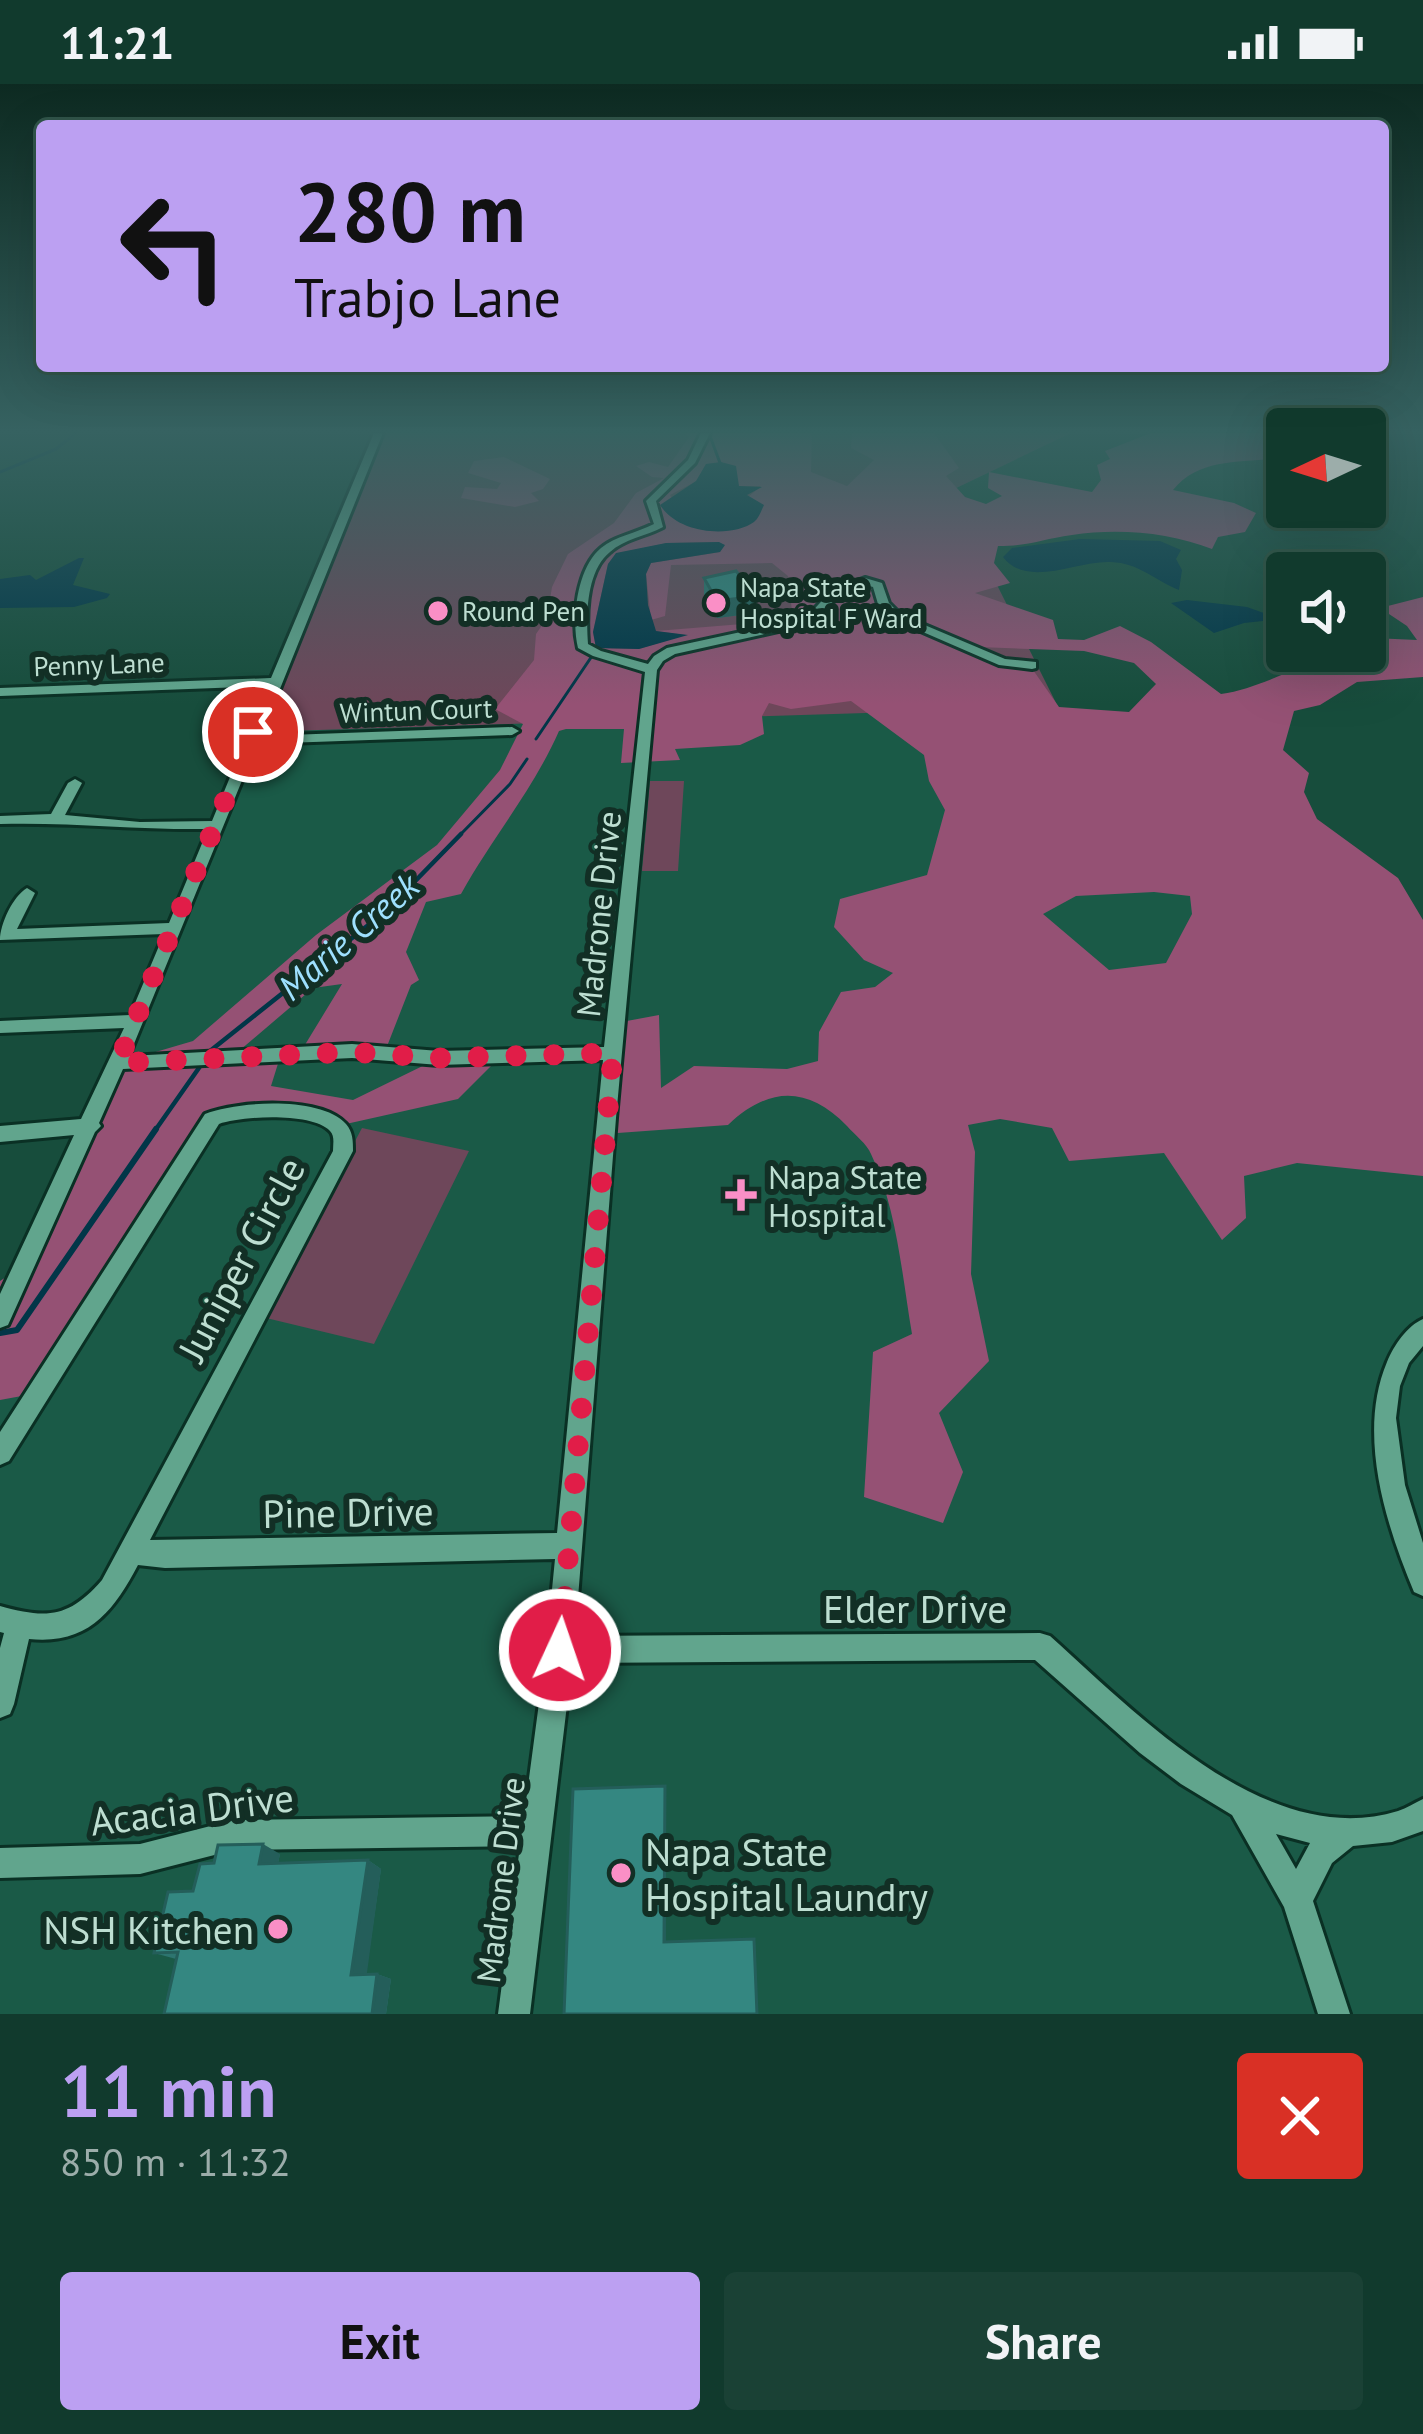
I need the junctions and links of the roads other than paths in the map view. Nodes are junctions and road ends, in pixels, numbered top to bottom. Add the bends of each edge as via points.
1 (340, 523) edge
2 (658, 523) edge
3 (1033, 664) dead end
4 (651, 670) junction
5 (272, 682) junction
6 (0, 692) edge
7 (512, 731) dead end
8 (249, 740) junction
9 (75, 783) dead end
10 (56, 818) junction
11 (0, 820) edge
12 (215, 825) junction
13 (27, 893) dead end
14 (173, 928) junction
15 (3, 935) edge
16 (136, 1021) junction
17 (0, 1027) edge
18 (613, 1053) junction
19 (118, 1063) junction
20 (91, 1126) junction
21 (0, 1134) edge
22 (26, 1264) junction
23 (0, 1265) edge
24 (4, 1308) edge
25 (1423, 1329) edge
26 (0, 1453) edge
27 (566, 1546) junction
28 (131, 1551) junction
29 (1423, 1583) edge
30 (9, 1622) edge
31 (560, 1650) junction
32 (0, 1704) edge
33 (1244, 1808) junction
34 (1423, 1814) edge
35 (537, 1831) junction
36 (1345, 1834) junction
37 (0, 1863) edge
38 (1297, 1900) junction
39 (514, 2014) edge
40 (1334, 2014) edge

1 - 5 street
2 - 4 street via 607,548 591,573 582,645
3 - 4 street via 1008,663 901,618 885,606 878,585 865,581 835,593 810,621 671,651
4 - 18 street, Madrone Drive
5 - 6 street, Penny Lane
5 - 8 street
7 - 8 street, Wintun Court
8 - 12 street
9 - 10 street
10 - 11 street
10 - 12 street
12 - 14 street
13 - 15 street
14 - 15 street
14 - 16 street
16 - 17 street
16 - 19 street
18 - 19 street via 352,1052
18 - 27 street, Madrone Drive
19 - 20 street
20 - 21 street
20 - 22 street
22 - 23 street
22 - 24 street
25 - 29 street via 1402,1353 1383,1400 1395,1492
26 - 28 street, Juniper Circle via 212,1119 250,1109 337,1126 343,1151
27 - 28 street, Pine Drive
27 - 31 street, Madrone Drive
28 - 30 street, Juniper Circle via 92,1614 49,1627
30 - 32 street
31 - 33 street, Elder Drive via 1040,1646 1170,1758
31 - 35 street, Madrone Drive
33 - 36 street, Elder Drive
33 - 38 street
34 - 36 street, Elder Drive via 1389,1829
35 - 37 street, Acacia Drive via 234,1835 140,1859
35 - 39 street, Madrone Drive
36 - 38 street via 1321,1852
38 - 40 street

